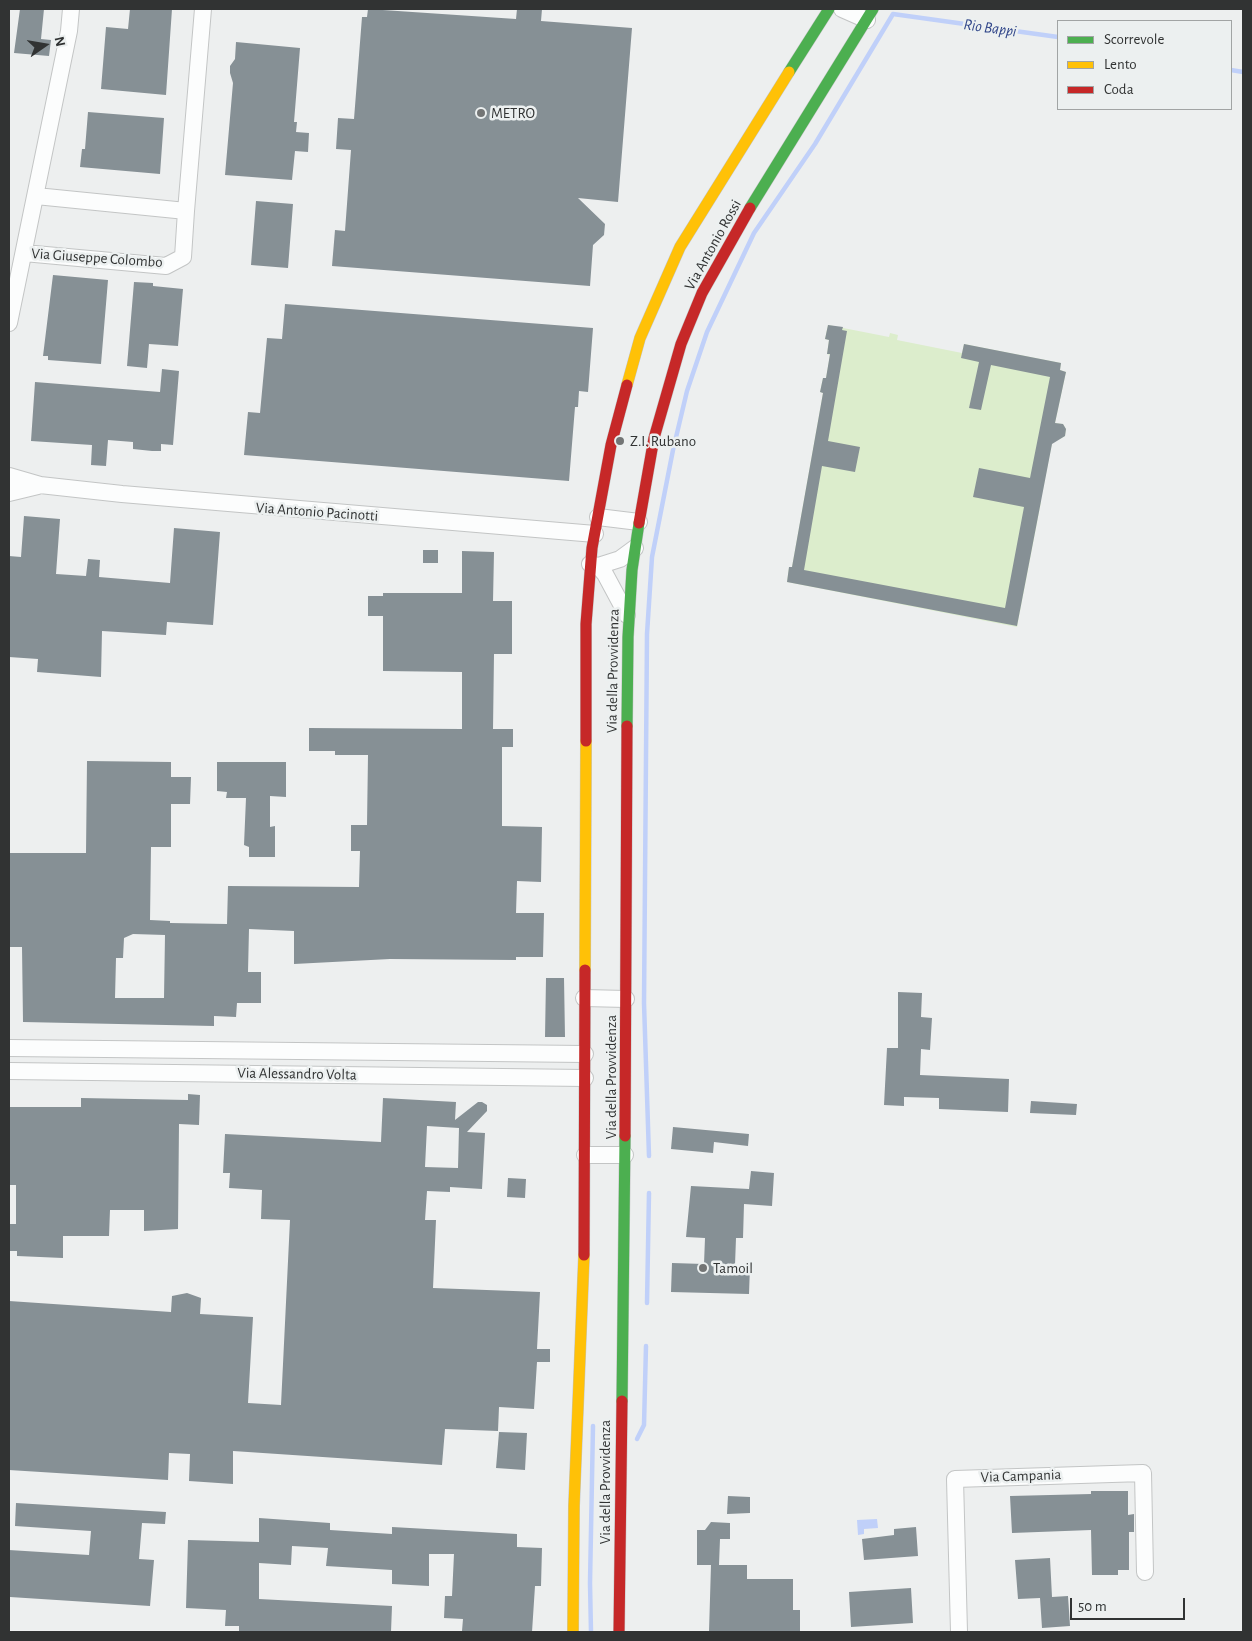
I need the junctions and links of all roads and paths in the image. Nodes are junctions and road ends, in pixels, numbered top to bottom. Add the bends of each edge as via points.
1 (71, 9) edge
2 (204, 9) edge
3 (829, 9) edge
4 (842, 9) edge
5 (870, 14) edge
6 (36, 196) junction
7 (186, 211) junction
8 (24, 253) junction
9 (9, 323) edge
10 (9, 476) edge
11 (40, 485) junction
12 (9, 493) edge
13 (598, 517) junction
14 (638, 522) junction
15 (595, 534) junction
16 (635, 548) junction
17 (594, 565) junction
18 (629, 621) junction
19 (584, 998) junction
20 (626, 999) junction
21 (9, 1048) edge
22 (585, 1054) junction
23 (9, 1071) edge
24 (585, 1078) junction
25 (625, 1155) junction
26 (585, 1156) junction
27 (1145, 1572) dead end
28 (573, 1632) edge
29 (619, 1632) edge
30 (959, 1632) edge

1 - 6 street
2 - 7 street, Via Giuseppe Colombo
3 - 13 street, Via Antonio Rossi via 712,193 660,287 635,354 611,445
4 - 5 street
5 - 14 street, Via Antonio Rossi via 734,234 698,301 676,359 654,438
6 - 7 street
6 - 8 street
7 - 8 street, Via Giuseppe Colombo via 183,257 166,266
8 - 9 street
10 - 11 street, Via Antonio Pacinotti
11 - 12 street, Via Antonio Pacinotti
11 - 15 street, Via Antonio Pacinotti via 268,508
13 - 14 street
13 - 15 street
14 - 16 street, Via della Provvidenza
15 - 17 street
16 - 17 street via 620,559
16 - 18 street, Via della Provvidenza
17 - 18 street via 614,588
17 - 19 street, Via della Provvidenza via 586,624
18 - 20 street, Via della Provvidenza
19 - 20 street
19 - 22 street, Via della Provvidenza
20 - 25 street, Via della Provvidenza
21 - 22 street, Via Alessandro Volta
22 - 24 street, Via della Provvidenza
23 - 24 street, Via Alessandro Volta
24 - 26 street, Via della Provvidenza
25 - 26 street
25 - 29 street, Via della Provvidenza
26 - 28 street, Via della Provvidenza
27 - 30 street, Via Campania via 1143,1473 955,1479

